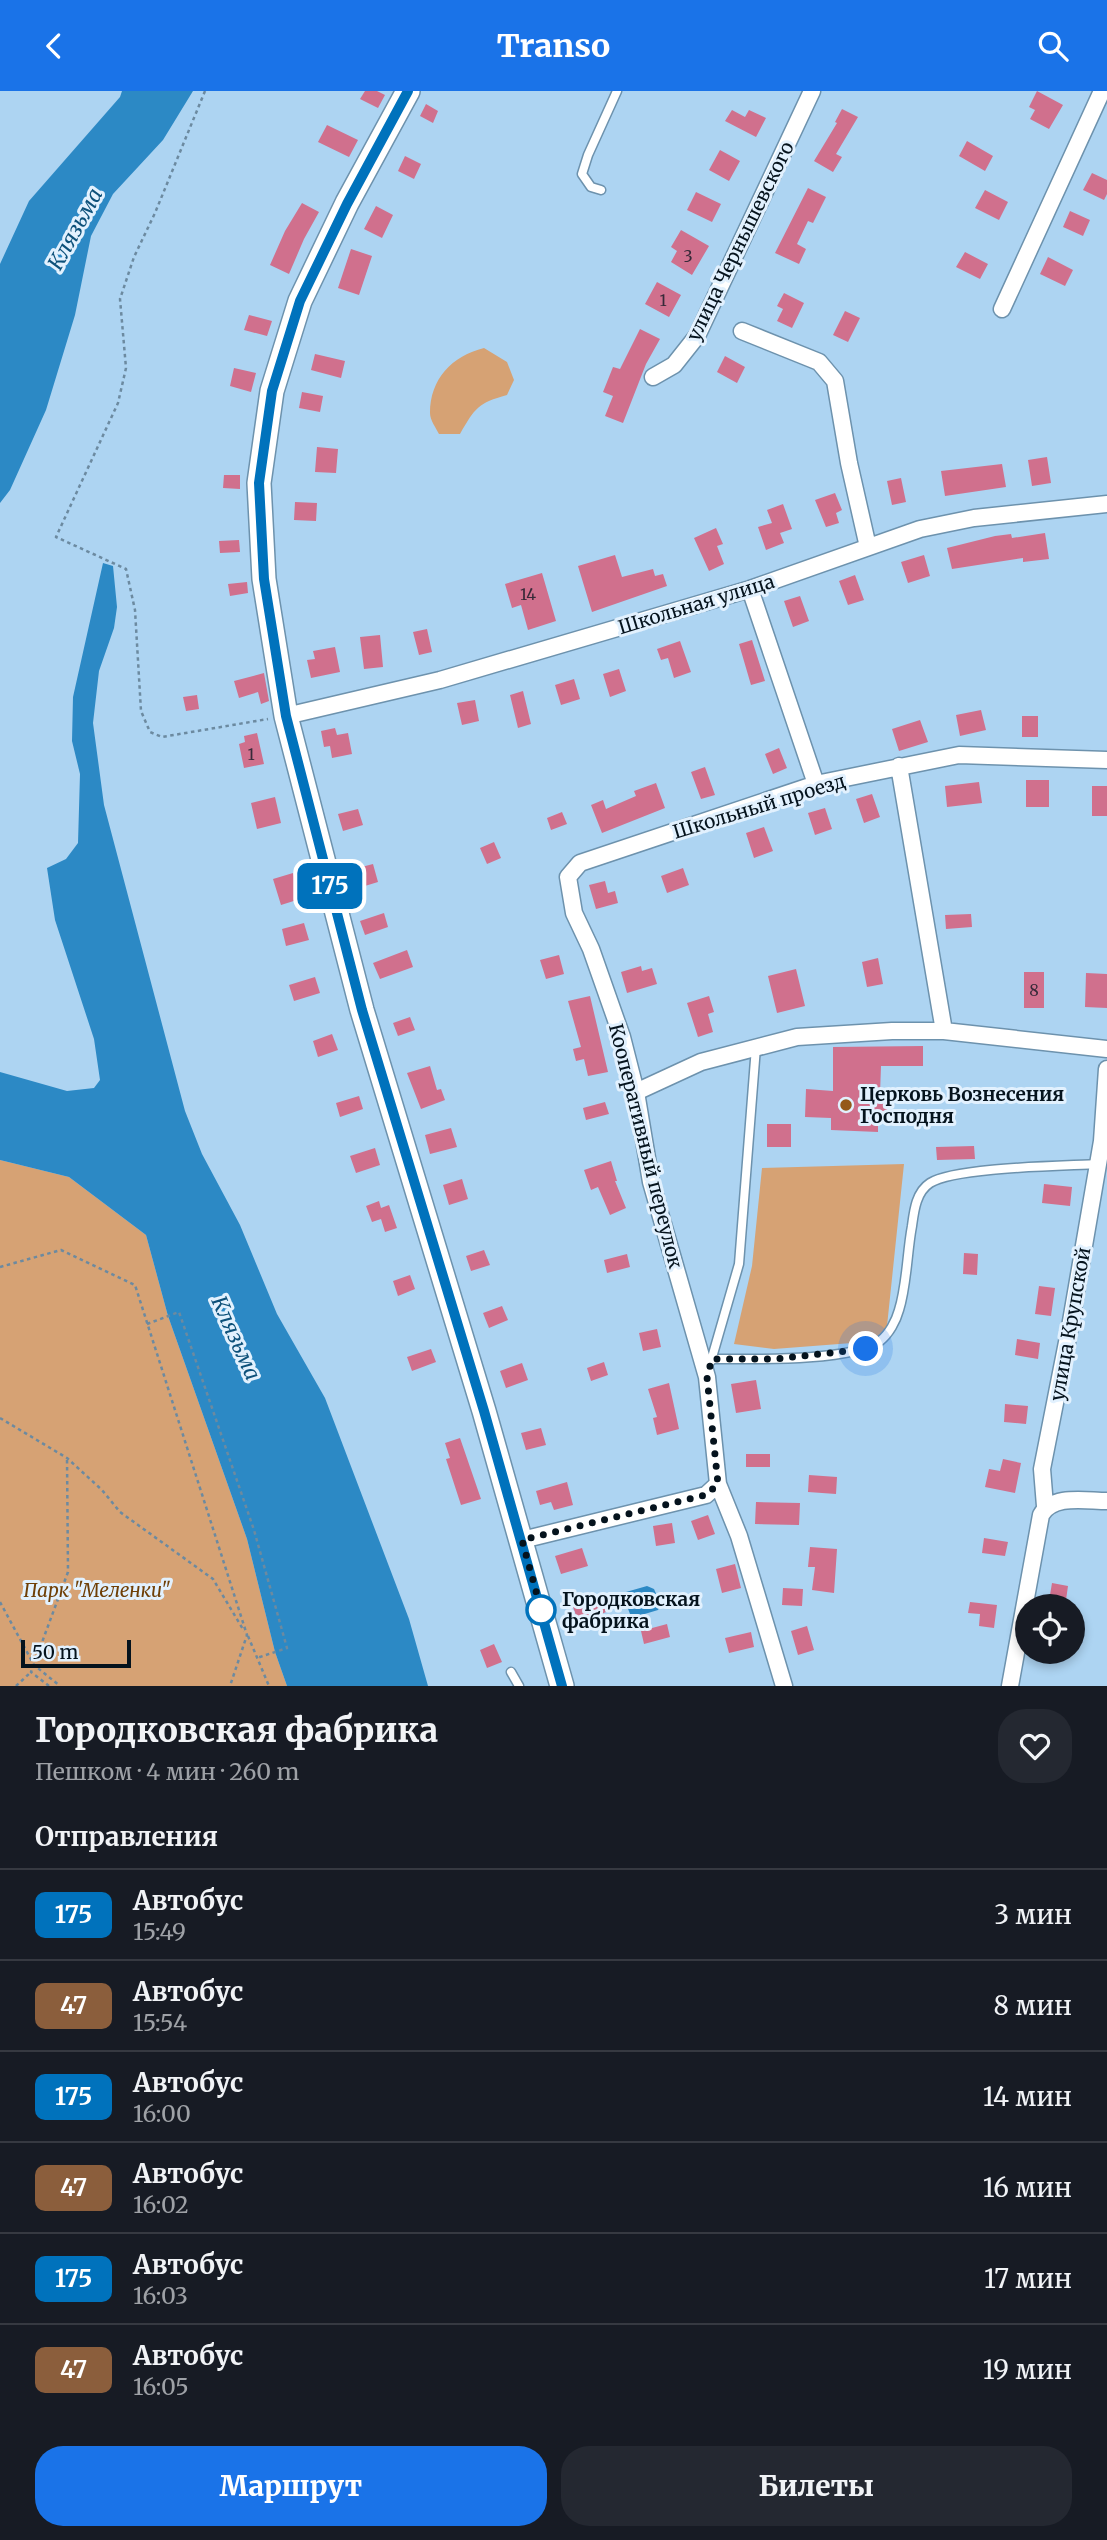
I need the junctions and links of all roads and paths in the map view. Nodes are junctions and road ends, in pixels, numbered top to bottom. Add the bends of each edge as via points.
1 (205, 91) edge
2 (408, 91) edge
3 (618, 91) edge
4 (812, 91) edge
5 (1102, 91) edge
6 (601, 190) dead end
7 (1002, 309) dead end
8 (742, 331) dead end
9 (653, 377) dead end
10 (1107, 504) edge
11 (867, 547) junction
12 (750, 589) junction
13 (286, 716) junction
14 (1107, 760) edge
15 (900, 766) junction
16 (816, 784) junction
17 (580, 863) joint
18 (944, 1031) junction
19 (756, 1047) junction
20 (1107, 1049) edge
21 (1107, 1069) edge
22 (636, 1092) junction
23 (1105, 1141) edge
24 (1098, 1164) junction
25 (0, 1266) edge
26 (147, 1324) junction
27 (712, 1359) junction
28 (707, 1377) junction
29 (0, 1418) edge
30 (67, 1458) junction
31 (718, 1484) junction
32 (1107, 1501) edge
33 (1050, 1504) junction
34 (522, 1540) junction
35 (0, 1602) edge
36 (247, 1635) junction
37 (257, 1658) junction
38 (34, 1665) junction
39 (31, 1672) junction
40 (511, 1672) dead end
41 (16, 1686) edge
42 (49, 1686) edge
43 (60, 1686) edge
44 (230, 1686) edge
45 (269, 1686) edge
46 (519, 1686) edge
47 (562, 1686) edge
48 (784, 1686) edge
49 (1010, 1686) edge

1 - 13 path via 134,257 121,299 126,368 118,403 57,537 126,569 135,610 141,711 150,732 162,737
2 - 13 main road via 300,301 272,391 259,483 264,579
3 - 6 lane via 582,174 591,187
4 - 9 street, улица Чернышевского via 698,336 674,365
5 - 7 street
8 - 11 street via 819,362 835,381
10 - 11 street, Школьная улица via 974,518 920,529
11 - 12 street, Школьная улица
12 - 13 street, Школьная улица via 440,680
12 - 16 street
13 - 34 main road via 362,1010
14 - 15 street, Школьный проезд via 959,755
15 - 16 street, Школьный проезд
15 - 18 street
16 - 17 street, Школьный проезд
17 - 22 street, Кооперативный переулок via 568,877 574,913 622,1037
18 - 19 street via 797,1037
18 - 20 street
19 - 22 street via 701,1062
19 - 27 lane via 739,1263
21 - 23 street, улица Крупской
22 - 28 street, Кооперативный переулок via 651,1182
23 - 24 street, улица Крупской
24 - 27 lane via 999,1170 937,1178 926,1185 916,1203 900,1309 891,1329 866,1349 775,1359
24 - 33 street, улица Крупской via 1042,1469
25 - 26 path via 61,1250 135,1285
26 - 36 path
26 - 37 path via 179,1312 254,1530 288,1648
27 - 28 lane
28 - 31 street, Кооперативный переулок
29 - 30 path
30 - 36 path via 120,1511 213,1579
30 - 38 path via 68,1572
31 - 34 street via 706,1495
31 - 48 street, Кооперативный переулок via 739,1536
32 - 33 street
33 - 49 street, улица Крупской via 1041,1515
34 - 47 main road
35 - 38 path
36 - 37 path
36 - 44 path
37 - 45 path
38 - 39 path
38 - 43 path
39 - 41 path
39 - 42 path
40 - 46 lane

